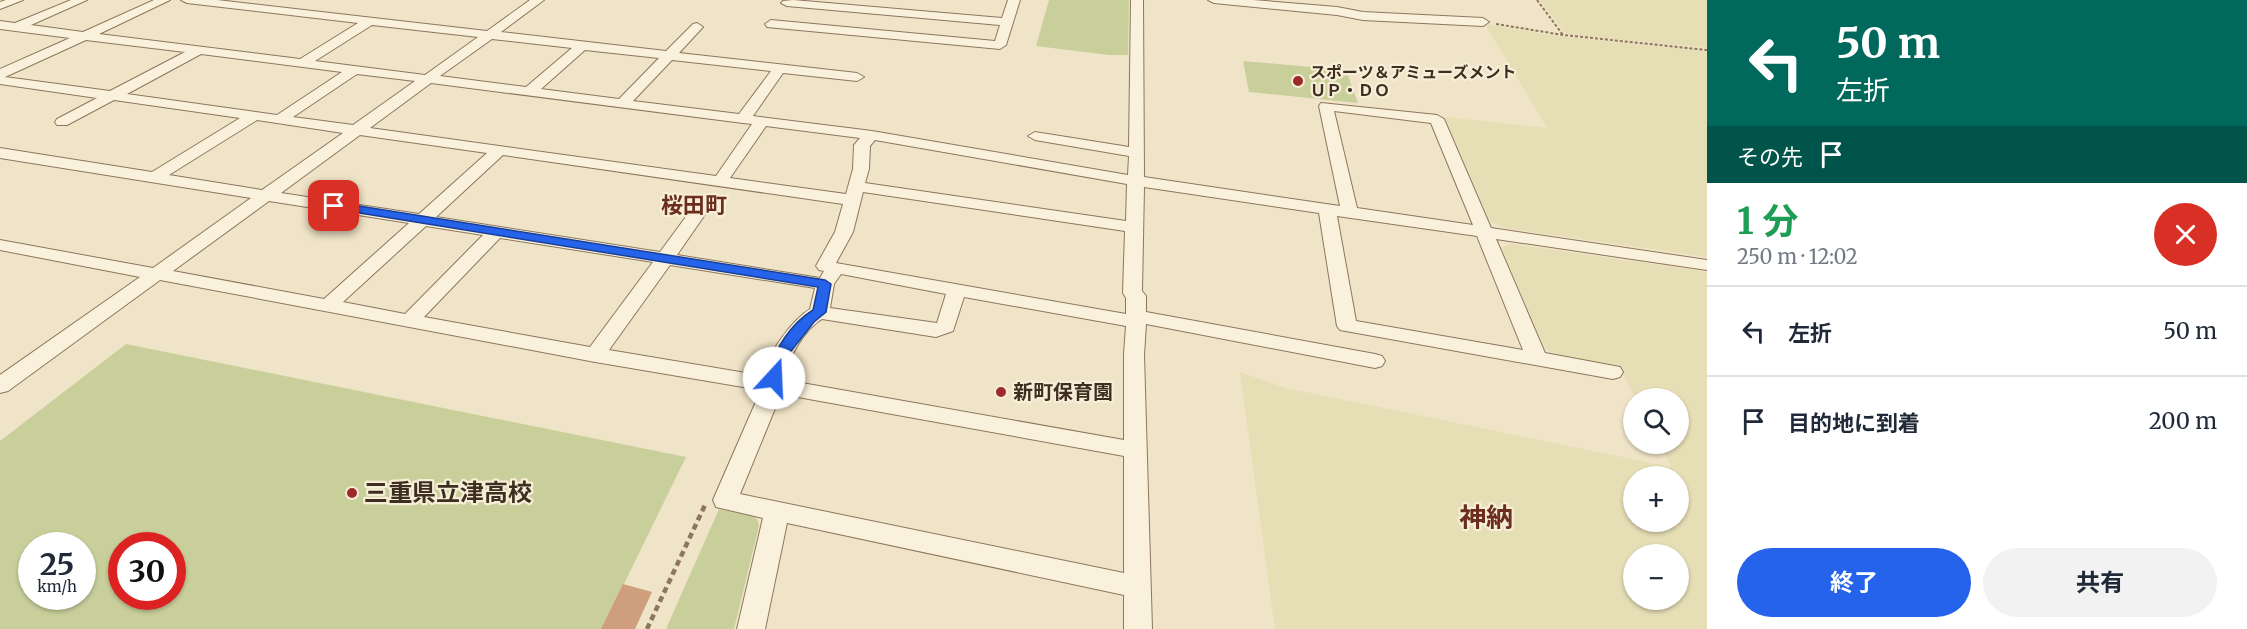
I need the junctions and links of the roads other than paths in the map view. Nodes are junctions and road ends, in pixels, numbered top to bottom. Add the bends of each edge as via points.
1 (17, 0) edge
2 (81, 0) edge
3 (164, 0) edge
4 (187, 0) edge
5 (538, 0) edge
6 (1014, 0) edge
7 (1137, 0) edge
8 (1214, 0) edge
9 (788, 1) edge
10 (0, 6) edge
11 (370, 21) junction
12 (1007, 22) junction
13 (1484, 22) road end
14 (0, 25) edge
15 (16, 27) junction
16 (697, 27) dead end
17 (85, 35) junction
18 (492, 35) junction
19 (583, 45) junction
20 (199, 50) junction
21 (670, 55) junction
22 (302, 63) junction
23 (780, 68) junction
24 (356, 69) junction
25 (0, 74) edge
26 (858, 77) dead end
27 (428, 79) junction
28 (0, 80) edge
29 (529, 92) junction
30 (112, 96) junction
31 (623, 103) junction
32 (254, 116) junction
33 (280, 119) junction
34 (743, 119) junction
35 (762, 121) junction
36 (62, 122) dead end
37 (357, 130) junction
38 (872, 135) junction
39 (1035, 136) dead end
40 (500, 150) junction
41 (0, 153) edge
42 (1137, 153) junction
43 (155, 177) junction
44 (720, 181) junction
45 (1135, 181) junction
46 (855, 193) junction
47 (267, 195) junction
48 (705, 203) dead end
49 (1327, 208) junction
50 (1349, 211) junction
51 (423, 220) junction
52 (1133, 227) junction
53 (1484, 231) junction
54 (496, 232) junction
55 (0, 245) edge
56 (663, 258) junction
57 (1707, 265) edge
58 (156, 275) junction
59 (830, 276) junction
60 (956, 292) junction
61 (328, 306) junction
62 (819, 312) junction
63 (1136, 319) junction
64 (409, 321) junction
65 (595, 355) junction
66 (1537, 359) junction
67 (1375, 362) dead end
68 (1613, 372) dead end
69 (5, 378) edge
70 (774, 385) junction
71 (1135, 450) junction
72 (777, 512) junction
73 (1138, 587) junction
74 (751, 629) edge
75 (1138, 629) edge

1 - 10 street
2 - 15 street
3 - 17 street
4 - 11 street
5 - 18 street
6 - 12 street
7 - 42 street
8 - 13 street via 1363,16
9 - 12 street
9 - 12 street via 771,24 1000,45
11 - 18 street
11 - 22 street
14 - 15 street
15 - 17 street
16 - 21 street
17 - 20 street
17 - 25 street
18 - 19 street
18 - 27 street
19 - 21 street
19 - 29 street
20 - 22 street
20 - 30 street
21 - 23 street
21 - 31 street
22 - 24 street
23 - 26 street
23 - 34 street
24 - 27 street
24 - 33 street
27 - 29 street
27 - 37 street
28 - 30 street
29 - 31 street
30 - 32 street
30 - 36 street
31 - 34 street
32 - 33 street
32 - 43 street
33 - 37 street
34 - 35 street
35 - 38 street
35 - 44 street
37 - 40 street
37 - 47 street
38 - 45 street
38 - 46 street via 862,145
39 - 42 street
40 - 44 street
40 - 51 street
41 - 43 street
42 - 45 street
43 - 47 street
44 - 46 street
45 - 49 street
45 - 52 street
46 - 52 street
46 - 59 street via 844,232 825,266
47 - 51 street
47 - 58 street
48 - 56 street
49 - 50 street
49 - 66 street via 1347,326
50 - 53 street
50 - 53 street via 1326,106 1437,119
51 - 54 street
51 - 61 street
52 - 63 street via 1132,293 1136,296
53 - 57 street
53 - 66 street
54 - 56 street
54 - 64 street
55 - 58 street
56 - 59 street
56 - 65 street
58 - 61 street
58 - 69 street
59 - 60 street
59 - 62 street
60 - 62 street via 946,327 936,331
60 - 63 street
61 - 64 street
62 - 70 street via 809,318 781,354
63 - 67 street
63 - 71 street
64 - 65 street
65 - 70 street
66 - 68 street
70 - 71 street
70 - 72 street via 725,500
71 - 73 street
72 - 73 street
72 - 74 street
73 - 75 street

